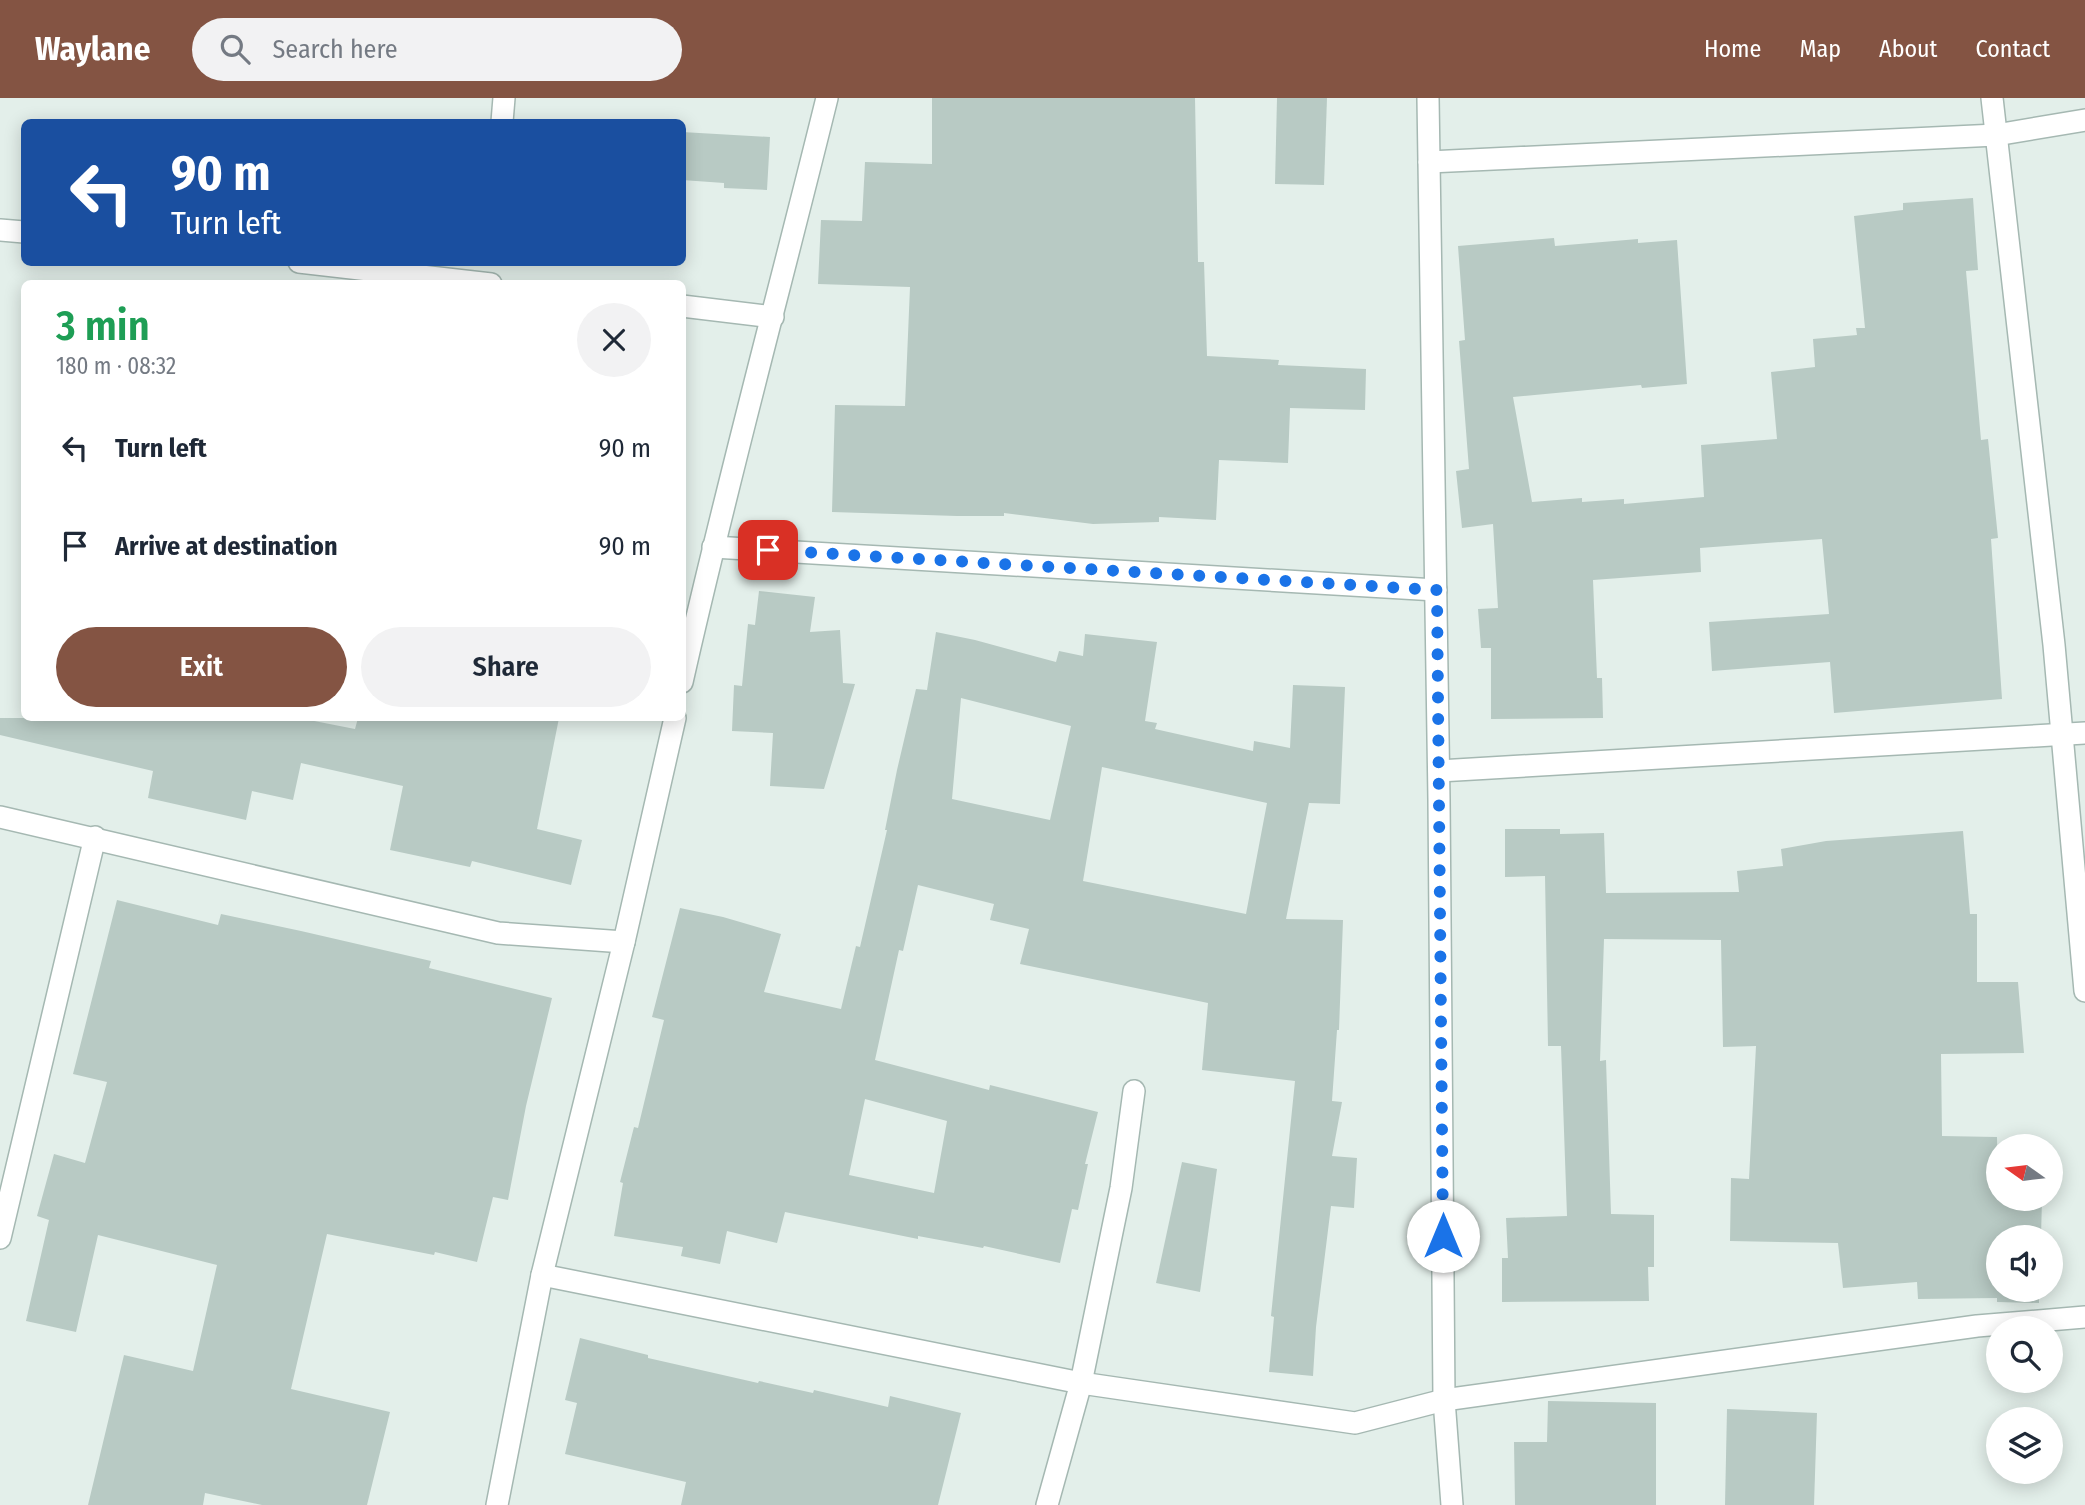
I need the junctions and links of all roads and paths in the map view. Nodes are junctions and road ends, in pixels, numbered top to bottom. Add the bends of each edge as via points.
1 (504, 98) edge
2 (827, 98) edge
3 (1428, 98) edge
4 (1992, 98) edge
5 (502, 119) edge
6 (2085, 120) edge
7 (1996, 135) junction
8 (1429, 162) junction
9 (0, 230) edge
10 (21, 232) edge
11 (334, 266) edge
12 (455, 280) edge
13 (686, 306) edge
14 (773, 317) junction
15 (713, 547) junction
16 (1437, 590) junction
17 (686, 665) edge
18 (674, 721) edge
19 (2085, 733) edge
20 (2063, 735) junction
21 (1439, 771) junction
22 (0, 817) edge
23 (95, 837) junction
24 (624, 942) junction
25 (2085, 991) edge
26 (1134, 1091) dead end
27 (0, 1238) edge
28 (542, 1275) junction
29 (2085, 1317) edge
30 (1081, 1383) junction
31 (1444, 1400) junction
32 (497, 1505) edge
33 (1047, 1505) edge
34 (1452, 1505) edge

1 - 5 street
2 - 14 street
3 - 8 street
4 - 7 street
6 - 7 street
7 - 8 street
7 - 20 street
8 - 16 street
9 - 10 street
11 - 12 street
13 - 14 street
14 - 15 street
15 - 16 street
15 - 17 street
16 - 21 street
18 - 24 street
19 - 20 street
20 - 21 street
20 - 25 street
21 - 31 street
22 - 23 street
23 - 24 street via 498,933
23 - 27 street
24 - 28 street
26 - 30 street via 1121,1188
28 - 30 street
28 - 32 street
29 - 31 street via 1977,1326
30 - 31 street via 1355,1423
30 - 33 street
31 - 34 street

